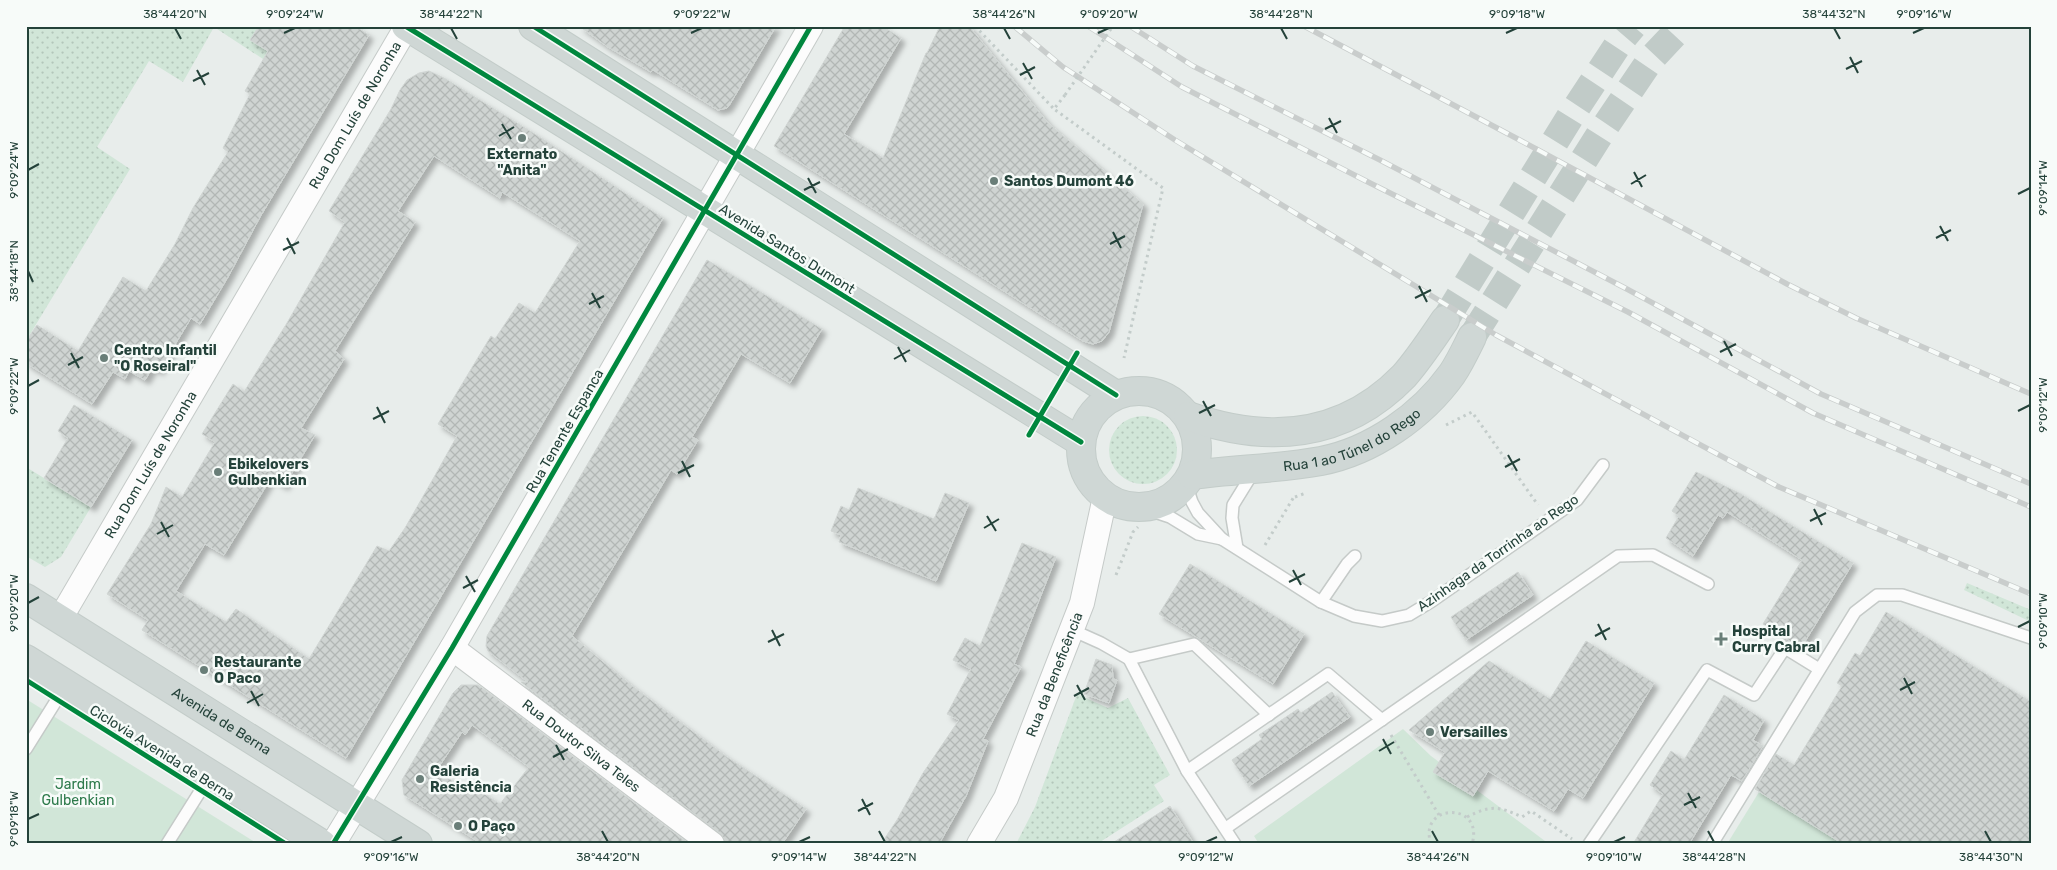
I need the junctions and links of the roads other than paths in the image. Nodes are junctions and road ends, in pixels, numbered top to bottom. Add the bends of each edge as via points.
1 (407, 26) edge
2 (533, 26) edge
3 (811, 26) edge
4 (737, 157) junction
5 (705, 212) junction
6 (1445, 320) tunnel mouth
7 (1472, 337) tunnel mouth
8 (1116, 395) junction
9 (1188, 416) junction
10 (1081, 442) junction
11 (1603, 465) dead end
12 (1255, 469) junction
13 (1189, 480) junction
14 (1105, 496) junction
15 (1143, 508) junction
16 (1222, 539) junction
17 (1237, 548) junction
18 (1354, 556) dead end
19 (1708, 584) dead end
20 (26, 598) edge
21 (1321, 602) junction
22 (60, 619) junction
23 (1072, 630) junction
24 (2031, 638) edge
25 (452, 648) junction
26 (26, 659) edge
27 (1129, 659) junction
28 (1819, 669) junction
29 (66, 684) junction
30 (1269, 714) junction
31 (1382, 720) junction
32 (26, 749) edge
33 (1187, 771) junction
34 (210, 774) junction
35 (357, 805) junction
36 (1226, 828) junction
37 (167, 844) edge
38 (322, 844) edge
39 (333, 844) edge
40 (418, 844) edge
41 (712, 844) edge
42 (979, 844) edge
43 (1235, 844) edge
44 (1589, 844) edge
45 (1712, 844) edge

1 - 5 main road, Avenida Santos Dumont
1 - 22 street, Rua Dom Luís de Noronha
2 - 4 main road
3 - 4 street, Rua Tenente Espanca
4 - 5 street, Rua Tenente Espanca
4 - 8 main road
5 - 10 main road, Avenida Santos Dumont
5 - 25 street, Rua Tenente Espanca
6 - 9 main road, Rua 1 ao Túnel do Rego via 1423,353 1389,390 1338,421 1316,428 1258,433 1209,424
7 - 12 main road, Rua 1 ao Túnel do Rego via 1437,392 1413,415 1368,445 1323,461
8 - 9 main road via 1135,390 1155,392 1174,401
8 - 10 main road via 1099,406 1087,423
9 - 13 main road via 1196,435 1198,455
10 - 14 main road via 1082,463 1090,482
11 - 21 lane, Azinhaga da Torrinha ao Rego via 1577,500 1409,615 1382,621 1354,616
12 - 13 main road, Rua 1 ao Túnel do Rego
12 - 17 lane via 1233,505
13 - 15 main road via 1176,496
13 - 16 lane via 1192,502 1198,513
14 - 15 main road via 1123,506
14 - 23 street, Rua da Beneficência via 1082,603
15 - 16 lane via 1170,517 1198,534
16 - 17 lane, Azinhaga da Torrinha ao Rego
17 - 21 lane, Azinhaga da Torrinha ao Rego
18 - 21 lane
19 - 31 lane via 1652,555 1618,556
20 - 22 main road, Avenida de Berna
22 - 35 main road, Avenida de Berna
23 - 27 lane
23 - 42 street, Rua da Beneficência via 1006,798
24 - 28 lane via 1902,595 1877,595 1855,612
25 - 35 street, Rua Tenente Espanca
25 - 41 street, Rua Doutor Silva Teles
26 - 29 main road
27 - 30 lane via 1194,644
27 - 33 lane
28 - 44 lane via 1785,648 1754,695 1707,670
28 - 45 lane
29 - 32 lane
29 - 34 main road
30 - 31 lane via 1328,674
30 - 33 lane
31 - 36 lane
33 - 36 lane
34 - 37 lane
34 - 38 main road
35 - 39 street, Rua Tenente Espanca
35 - 40 main road, Avenida de Berna
36 - 43 lane

